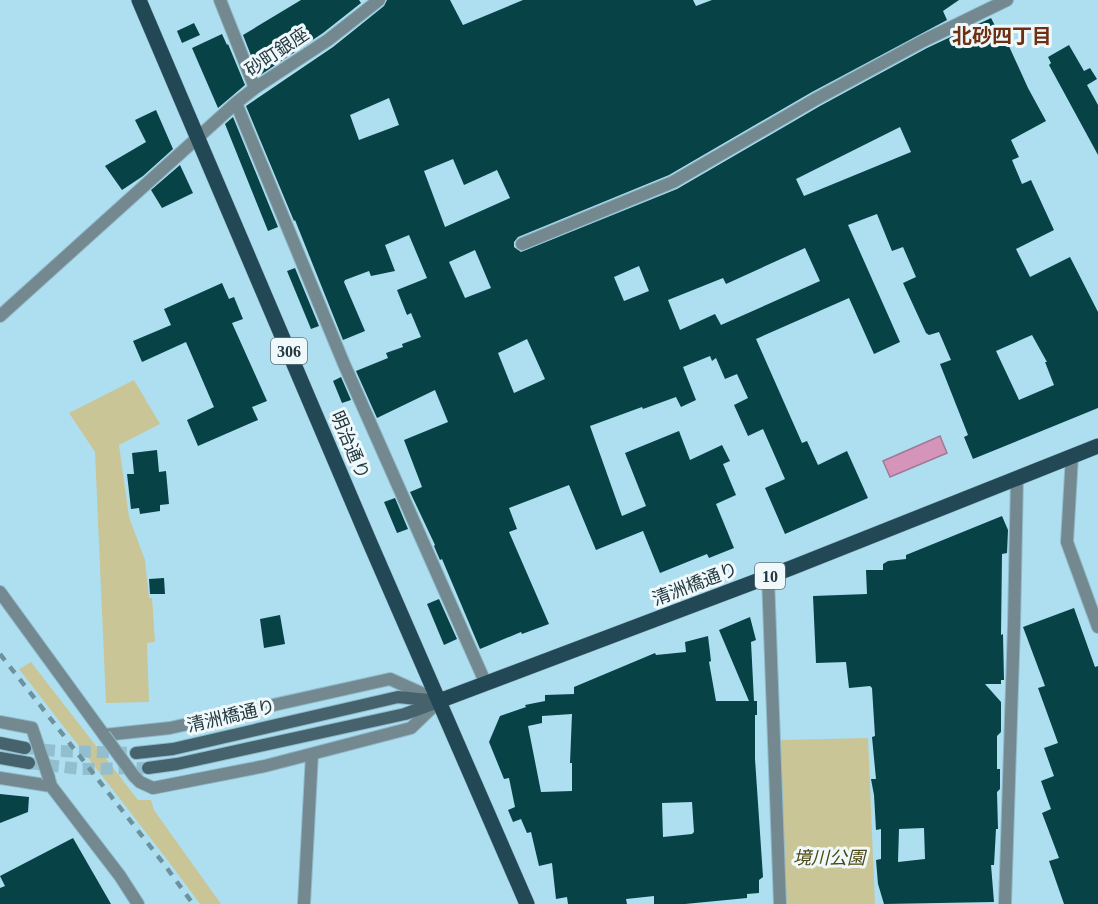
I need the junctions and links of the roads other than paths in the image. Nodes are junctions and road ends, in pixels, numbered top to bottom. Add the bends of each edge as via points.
1 (139, 0) edge
2 (220, 0) edge
3 (379, 0) edge
4 (1006, 0) edge
5 (255, 88) junction
6 (236, 103) junction
7 (198, 138) junction
8 (522, 244) dead end
9 (0, 316) edge
10 (1098, 446) edge
11 (1072, 456) junction
12 (1017, 478) junction
13 (768, 577) junction
14 (0, 592) edge
15 (1098, 627) edge
16 (486, 684) junction
17 (439, 701) junction
18 (0, 722) edge
19 (104, 735) junction
20 (0, 743) edge
21 (25, 748) tunnel mouth
22 (136, 753) tunnel mouth
23 (312, 754) junction
24 (0, 758) edge
25 (29, 763) tunnel mouth
26 (148, 768) tunnel mouth
27 (0, 778) edge
28 (50, 782) junction
29 (138, 904) edge
30 (304, 904) edge
31 (527, 904) edge
32 (780, 904) edge
33 (1005, 904) edge

1 - 7 main road, 明治通り / 306
2 - 5 street
3 - 5 street, 砂町銀座 via 328,40
4 - 8 street via 816,99 673,182
5 - 6 street, 砂町銀座
6 - 7 street, 砂町銀座
6 - 16 street via 344,364
7 - 9 street, 砂町銀座
7 - 17 main road, 明治通り / 306
10 - 11 main road, 清洲橋通り / 10
11 - 12 main road, 清洲橋通り / 10
11 - 15 street via 1067,542
12 - 13 main road, 清洲橋通り / 10
12 - 33 street
13 - 16 main road, 清洲橋通り / 10
13 - 32 street
14 - 19 street
16 - 17 main road, 清洲橋通り / 10
17 - 19 street via 390,679 170,728
17 - 22 main road, 清洲橋通り via 398,697 173,749
17 - 23 street via 411,728
17 - 26 main road, 清洲橋通り via 405,714
17 - 31 main road, 明治通り
18 - 28 street, bridge via 32,729
19 - 23 street, bridge via 134,776 153,788
20 - 21 main road
23 - 30 street
24 - 25 main road
27 - 28 street
28 - 29 street

